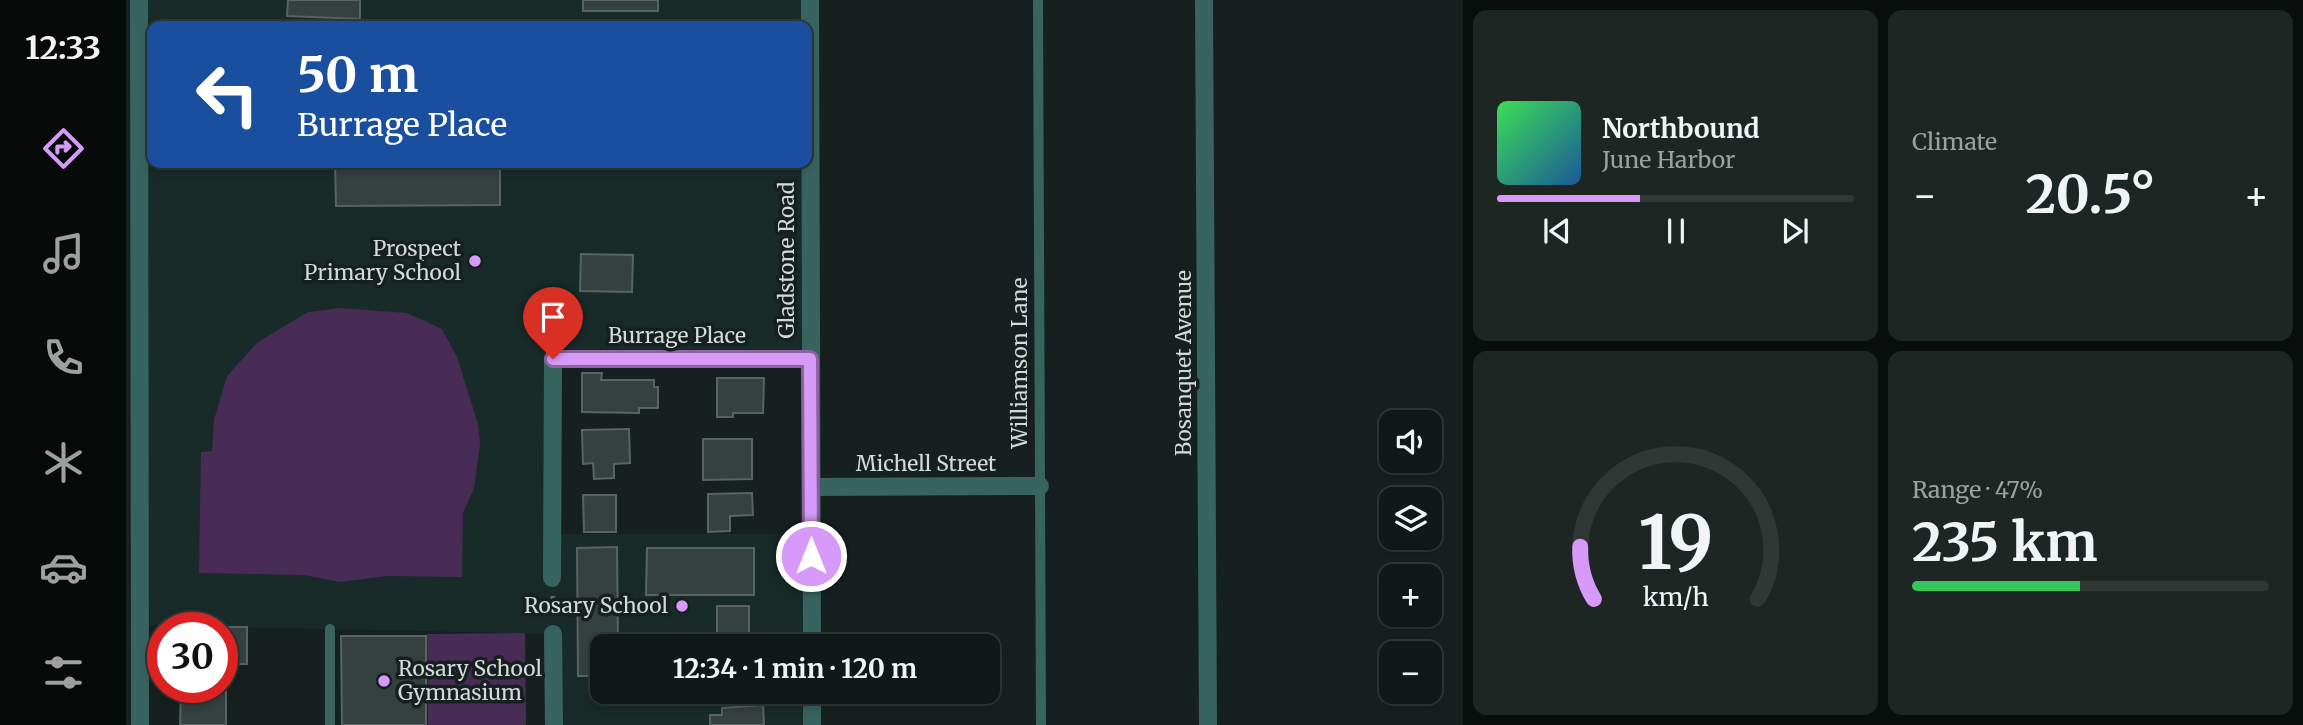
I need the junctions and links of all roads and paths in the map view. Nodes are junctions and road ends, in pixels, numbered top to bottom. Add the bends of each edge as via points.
1 (139, 0) edge
2 (810, 0) edge
3 (1038, 0) edge
4 (1204, 0) edge
5 (810, 21) edge
6 (810, 168) edge
7 (810, 359) junction
8 (1040, 486) junction
9 (811, 487) junction
10 (552, 578) joint
11 (330, 629) dead end
12 (553, 634) joint
13 (811, 634) edge
14 (812, 704) edge
15 (140, 725) edge
16 (330, 725) edge
17 (554, 725) edge
18 (812, 725) edge
19 (1041, 725) edge
20 (1208, 725) edge

1 - 15 street
2 - 5 street, Gladstone Road
3 - 8 lane, Williamson Lane
4 - 20 street, Bosanquet Avenue
6 - 7 street, Gladstone Road
7 - 9 street, Gladstone Road
7 - 10 street, Burrage Place via 553,359
8 - 9 street, Michell Street
8 - 19 lane, Williamson Lane
9 - 13 street, Gladstone Road
10 - 12 path
11 - 16 lane
12 - 17 street
14 - 18 street

